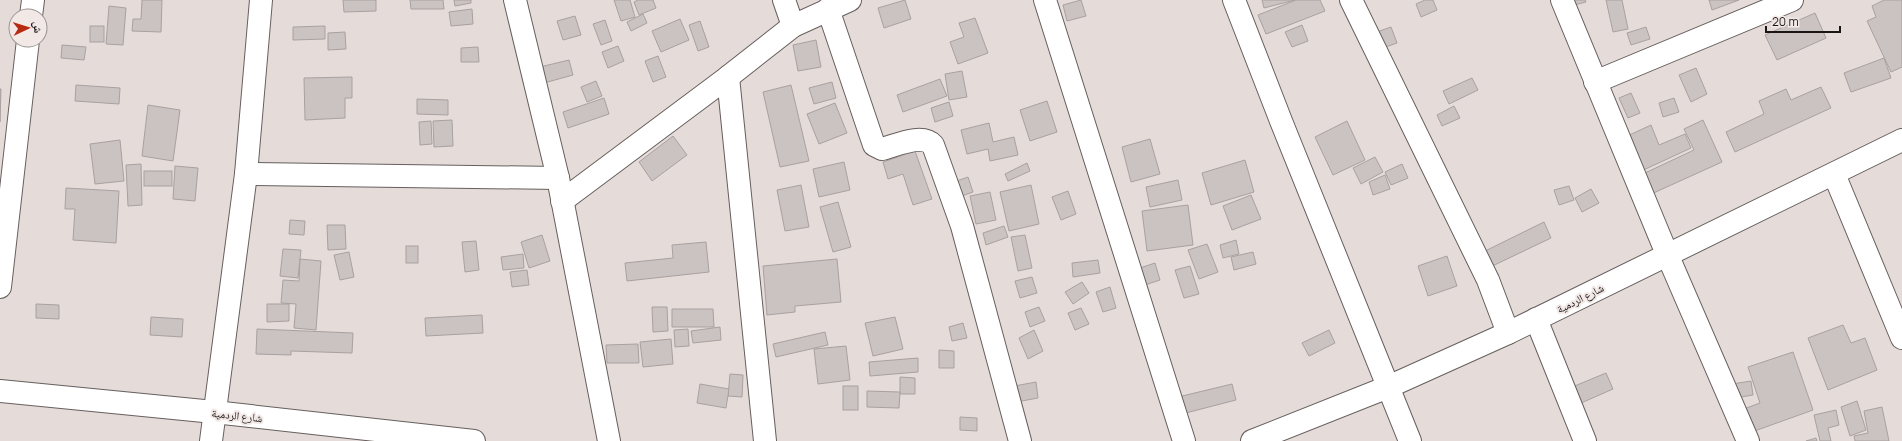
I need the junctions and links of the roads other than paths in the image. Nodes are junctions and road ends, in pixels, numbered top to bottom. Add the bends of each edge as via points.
1 (261, 0) edge
2 (515, 0) edge
3 (784, 0) edge
4 (850, 0) edge
5 (1045, 0) edge
6 (1234, 0) edge
7 (1351, 0) edge
8 (1562, 0) edge
9 (1792, 0) edge
10 (828, 10) junction
11 (793, 26) junction
12 (27, 48) edge
13 (728, 77) junction
14 (1595, 82) junction
15 (1902, 140) edge
16 (246, 174) junction
17 (1834, 174) junction
18 (558, 178) junction
19 (562, 201) junction
20 (1667, 254) junction
21 (0, 287) edge
22 (1536, 319) junction
23 (1508, 333) junction
24 (1902, 338) edge
25 (1388, 387) junction
26 (0, 391) edge
27 (214, 412) junction
28 (1265, 439) edge
29 (211, 441) edge
30 (465, 441) edge
31 (609, 441) edge
32 (765, 441) edge
33 (1020, 441) edge
34 (1184, 441) edge
35 (1410, 441) edge
36 (1585, 441) edge
37 (1748, 441) edge

1 - 16 street
2 - 18 street
3 - 11 street
4 - 10 street
5 - 34 street
6 - 25 street
7 - 23 street via 1488,280
8 - 14 street
9 - 14 street
10 - 11 street
10 - 33 street via 874,145 882,149 921,139 933,145 962,226
11 - 13 street
12 - 21 street
13 - 19 street
13 - 32 street
14 - 20 street
15 - 17 street, شارع الردمية
16 - 18 street
16 - 27 street
17 - 20 street, شارع الردمية
17 - 24 street
18 - 19 street
19 - 31 street
20 - 22 street, شارع الردمية
20 - 37 street
22 - 23 street, شارع الردمية
22 - 36 street
23 - 25 street, شارع الردمية
25 - 28 street, شارع الردمية
25 - 35 street
26 - 27 street, شارع الردمية
27 - 29 street
27 - 30 street, شارع الردمية

